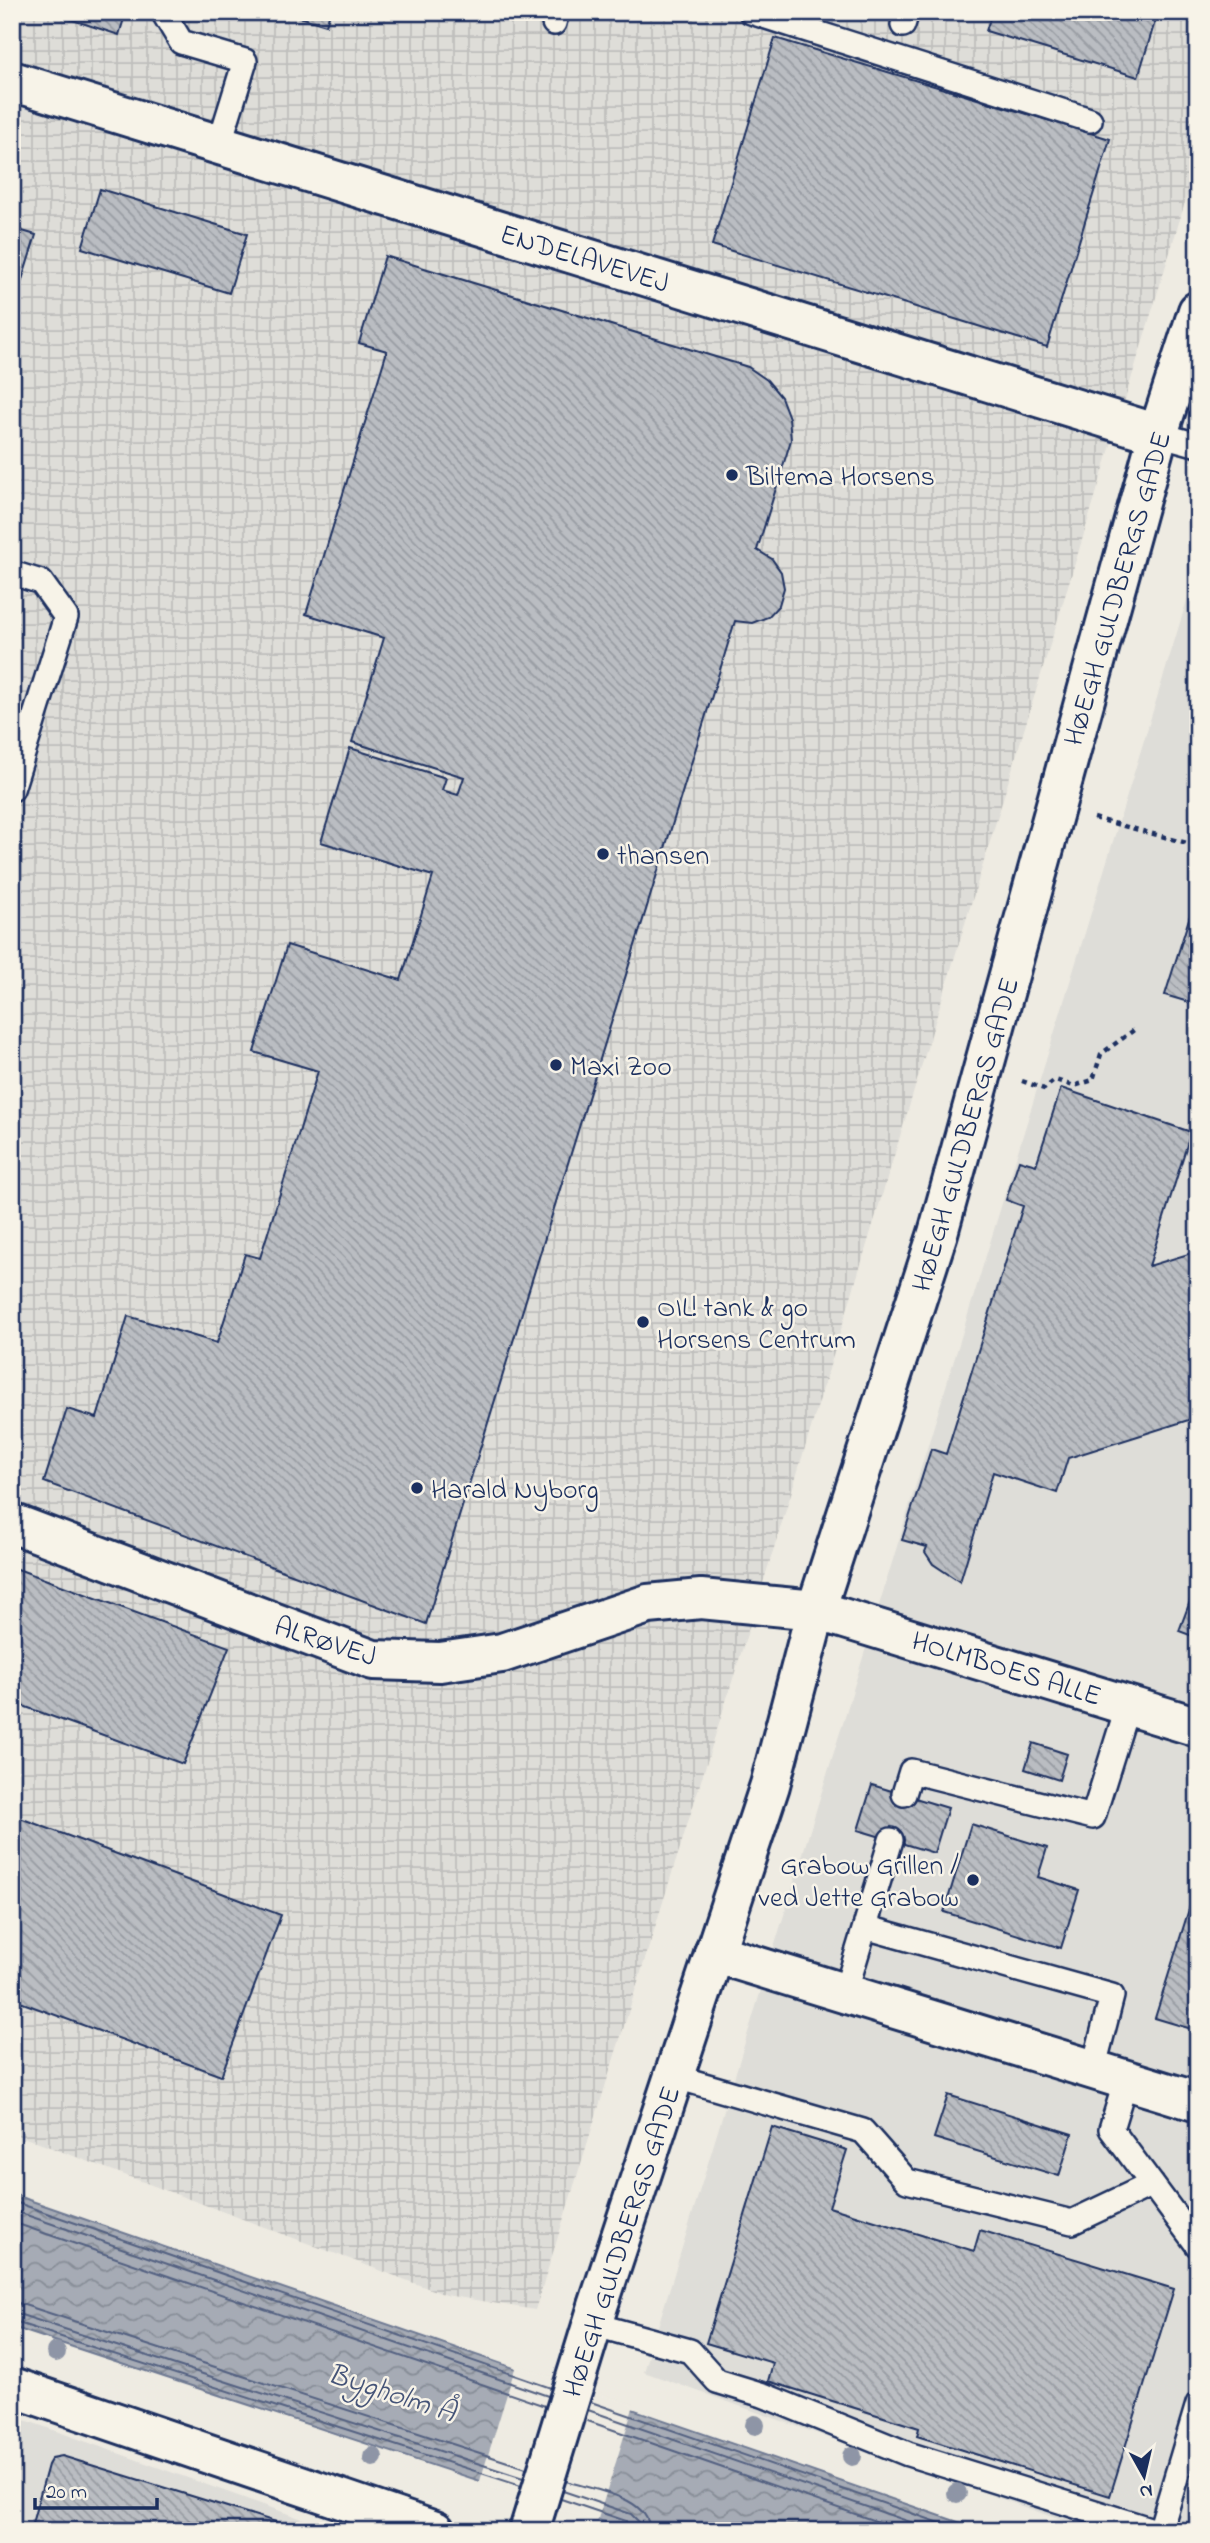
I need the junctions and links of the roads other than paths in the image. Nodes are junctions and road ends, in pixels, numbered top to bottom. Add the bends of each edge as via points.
1 (163, 12) edge
2 (751, 12) edge
3 (12, 82) edge
4 (1090, 120) dead end
5 (219, 145) junction
6 (1198, 311) edge
7 (1158, 434) junction
8 (1198, 445) edge
9 (12, 573) edge
10 (12, 789) edge
11 (12, 1523) edge
12 (816, 1610) junction
13 (1128, 1705) junction
14 (1198, 1727) edge
15 (904, 1794) dead end
16 (891, 1840) dead end
17 (865, 1927) junction
18 (715, 1953) junction
19 (845, 1993) junction
20 (1109, 2075) junction
21 (673, 2076) junction
22 (1198, 2102) edge
23 (1152, 2184) junction
24 (1198, 2246) edge
25 (592, 2324) junction
26 (13, 2390) edge
27 (1198, 2404) edge
28 (532, 2518) edge
29 (435, 2531) edge
30 (1158, 2531) edge

1 - 5 lane via 181,43 245,61
2 - 4 lane
3 - 5 street, ENDELAVEVEJ
5 - 7 street, ENDELAVEVEJ
6 - 7 street, HØEGH GULDBERGS GADE
7 - 8 lane
7 - 12 street, HØEGH GULDBERGS GADE via 938,1233
9 - 10 lane via 41,582 66,617
11 - 12 street, ALRØVEJ via 373,1660 440,1662 502,1653 648,1604 701,1599
12 - 13 street, HOLMBOES ALLE
12 - 18 street, HØEGH GULDBERGS GADE via 770,1785
13 - 14 street, HOLMBOES ALLE
13 - 15 lane via 1093,1817 911,1772
16 - 17 lane
17 - 19 lane
17 - 20 lane via 1112,1996
18 - 19 street
18 - 21 street, HØEGH GULDBERGS GADE
19 - 20 street
20 - 22 street
20 - 23 lane via 1111,2129
21 - 23 lane via 863,2131 907,2181 1072,2222
21 - 25 street, HØEGH GULDBERGS GADE
23 - 24 lane
25 - 28 street, HØEGH GULDBERGS GADE
25 - 30 lane via 690,2351 717,2381 908,2454
26 - 29 street
27 - 30 lane

